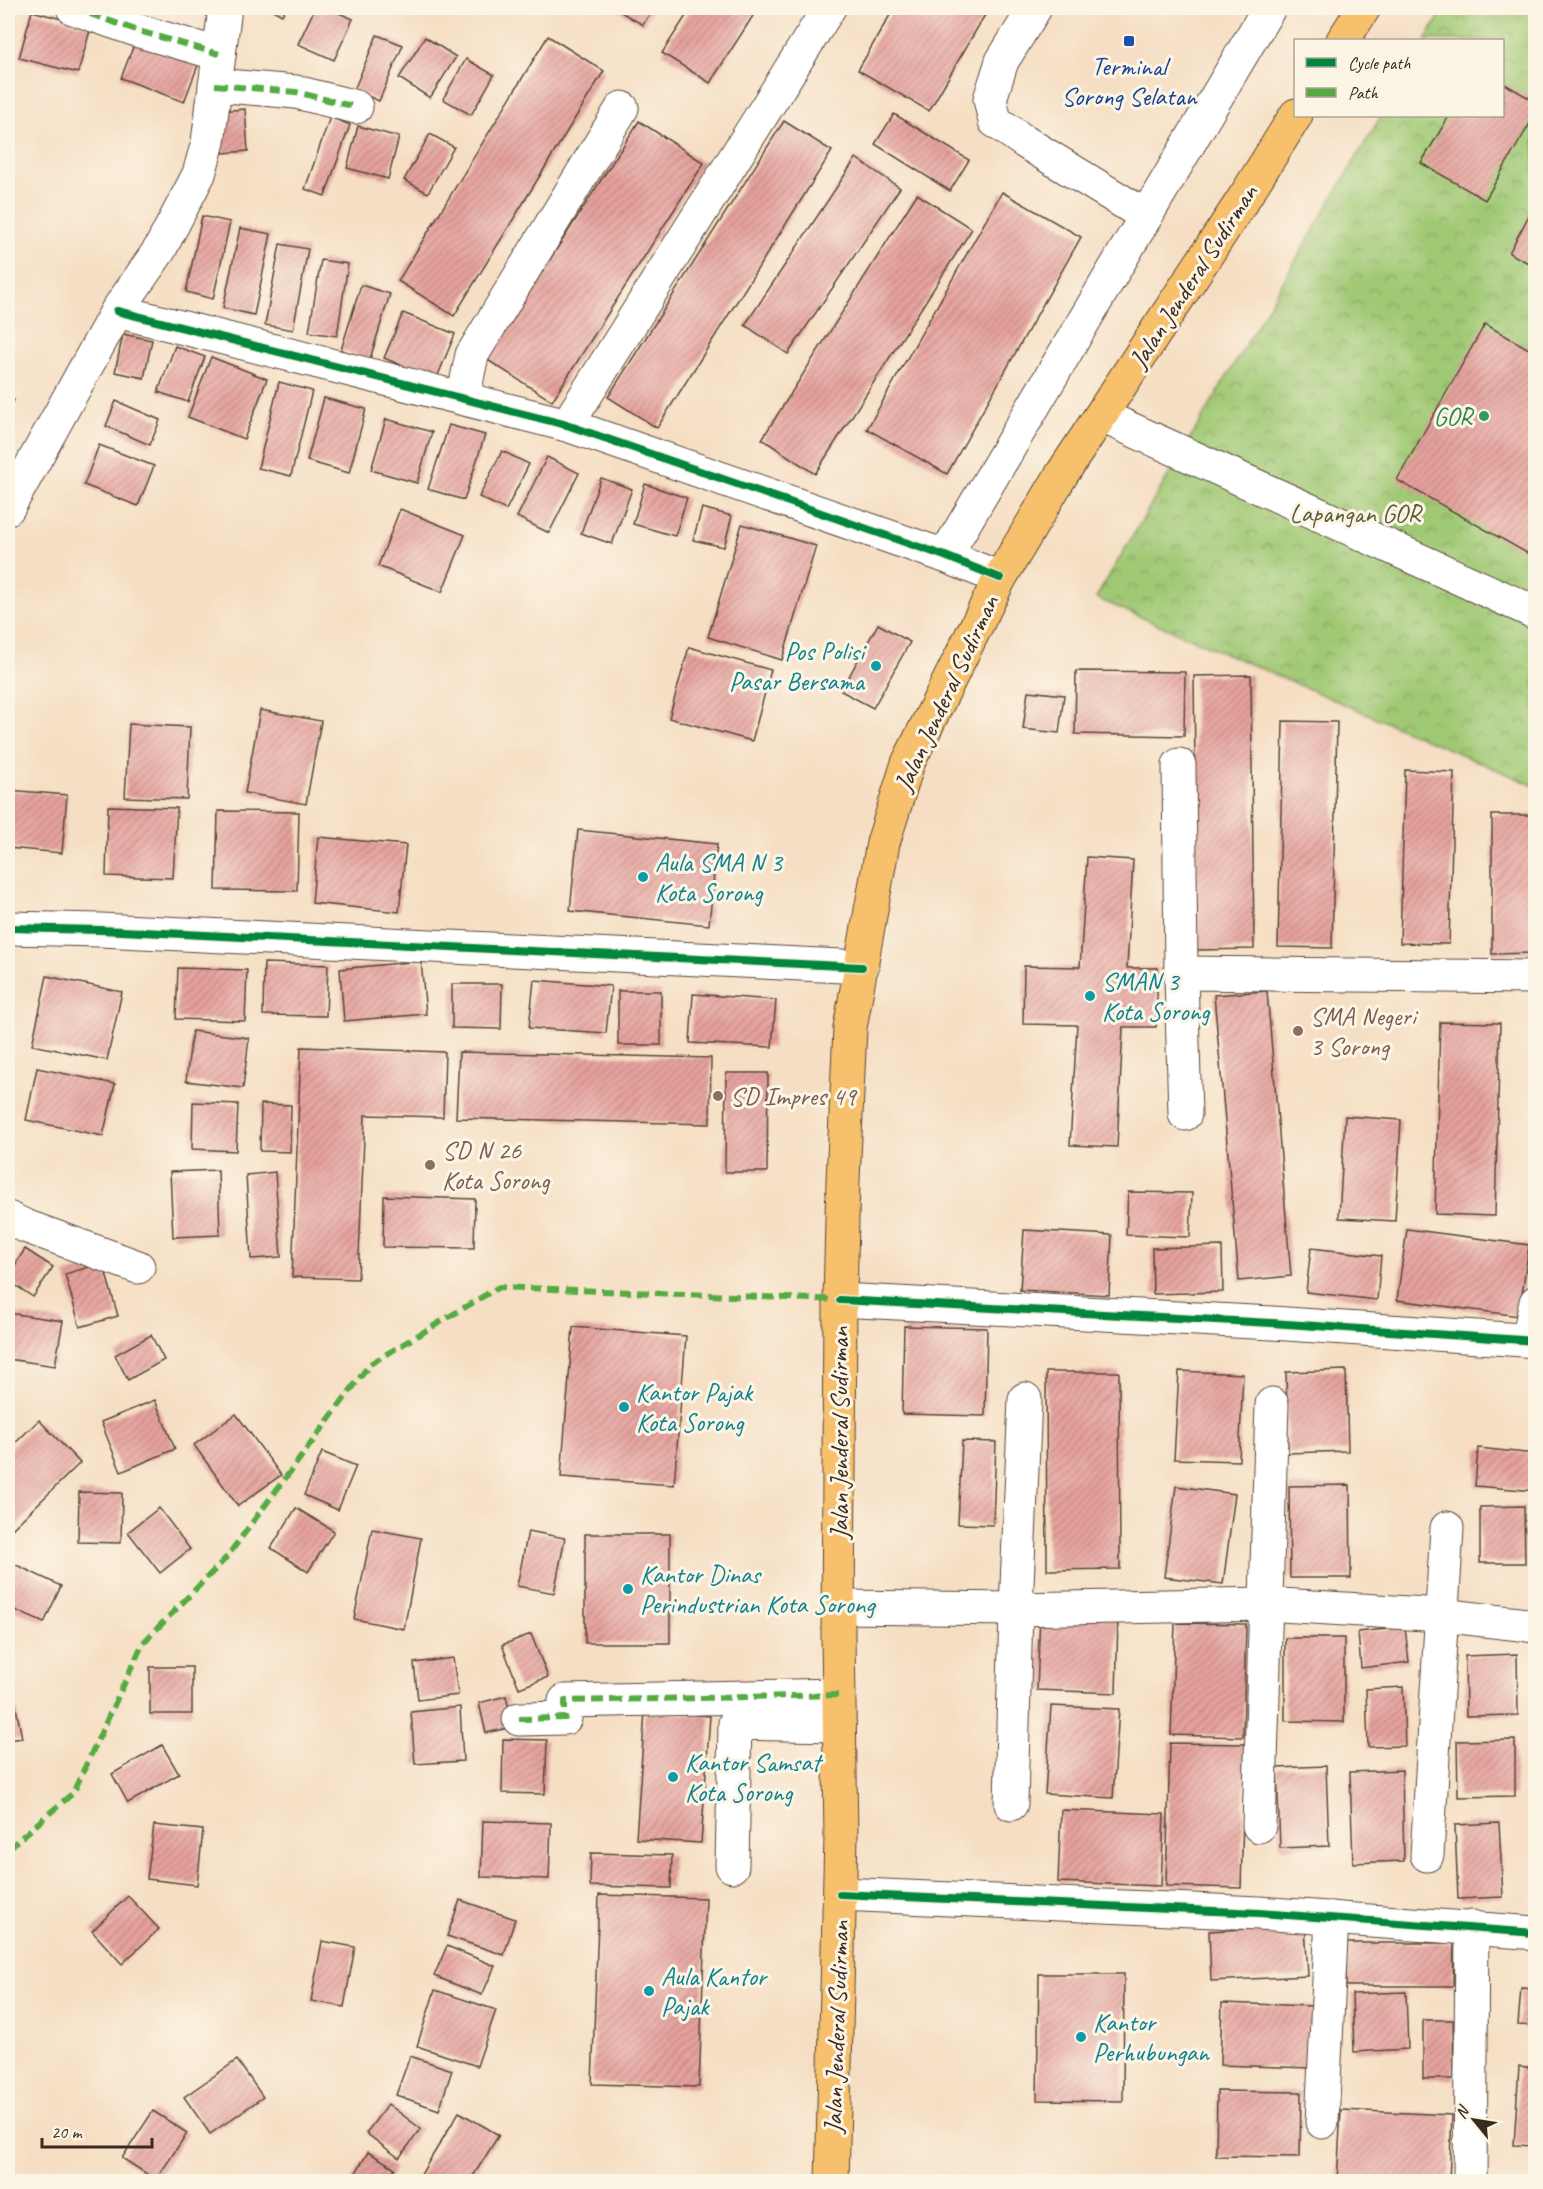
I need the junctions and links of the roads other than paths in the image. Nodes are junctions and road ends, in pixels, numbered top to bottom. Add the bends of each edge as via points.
1 (73, 8) edge
2 (225, 8) edge
3 (829, 8) edge
4 (1035, 8) edge
5 (1269, 8) edge
6 (1364, 8) edge
7 (1344, 39) edge
8 (217, 70) junction
9 (356, 107) dead end
10 (622, 108) dead end
11 (1295, 117) edge
12 (1146, 216) junction
13 (117, 311) junction
14 (463, 398) junction
15 (1102, 416) junction
16 (567, 425) junction
17 (8, 508) edge
18 (945, 556) junction
19 (1000, 578) junction
20 (1536, 613) edge
21 (1179, 765) dead end
22 (8, 927) edge
23 (862, 967) junction
24 (1181, 973) junction
25 (1536, 977) edge
26 (1185, 1114) dead end
27 (8, 1218) edge
28 (138, 1267) dead end
29 (840, 1300) junction
30 (1536, 1302) edge
31 (1532, 1341) edge
32 (1025, 1399) dead end
33 (1272, 1404) dead end
34 (1447, 1528) dead end
35 (1265, 1604) junction
36 (838, 1607) junction
37 (1016, 1609) junction
38 (1441, 1615) junction
39 (1536, 1626) edge
40 (839, 1710) junction
41 (519, 1719) dead end
42 (1011, 1804) dead end
43 (1259, 1827) dead end
44 (1427, 1855) dead end
45 (732, 1866) dead end
46 (840, 1894) junction
47 (1332, 1918) junction
48 (1472, 1927) junction
49 (1536, 1933) edge
50 (1322, 2122) dead end
51 (832, 2181) edge
52 (1470, 2181) edge

1 - 8 street via 139,30
2 - 8 street
3 - 16 street
4 - 12 street via 1002,61 990,99 995,121
5 - 12 street
6 - 7 main road
8 - 9 street
8 - 13 street via 208,142 199,174 160,249
10 - 14 street via 472,355
11 - 15 main road, Jalan Jenderal Sudirman
12 - 18 street
13 - 14 street
13 - 17 street
14 - 16 street
15 - 19 main road, Jalan Jenderal Sudirman
15 - 20 street
16 - 18 street
18 - 19 street
19 - 23 main road, Jalan Jenderal Sudirman via 908,763 883,843
21 - 24 street
22 - 23 street
23 - 29 main road, Jalan Jenderal Sudirman via 850,1028
24 - 25 street
24 - 26 street
27 - 28 street
29 - 31 street
29 - 36 main road, Jalan Jenderal Sudirman
30 - 31 street
32 - 37 street
33 - 35 street
34 - 38 street
35 - 37 street
35 - 38 street
35 - 43 street
36 - 37 street
36 - 40 main road, Jalan Jenderal Sudirman
37 - 42 street
38 - 39 street
38 - 44 street
40 - 41 street via 565,1701 565,1718
40 - 45 street via 735,1724
40 - 46 main road, Jalan Jenderal Sudirman
46 - 47 street
46 - 51 main road, Jalan Jenderal Sudirman
47 - 48 street
47 - 50 street
48 - 49 street
48 - 52 street

